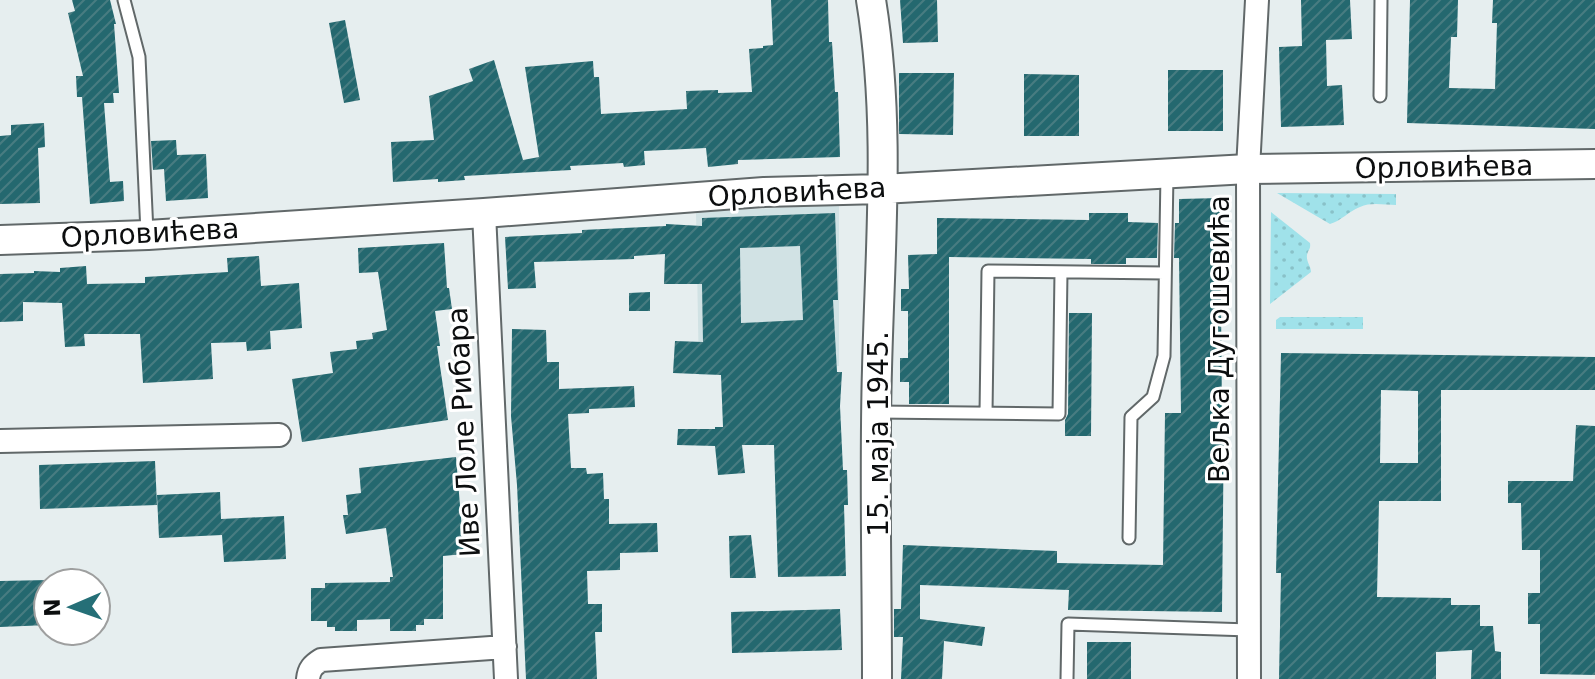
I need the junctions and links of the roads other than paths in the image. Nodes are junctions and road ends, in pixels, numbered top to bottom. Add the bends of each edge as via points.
1 (124, 0) edge
2 (871, 0) edge
3 (1257, 0) edge
4 (1381, 0) edge
5 (1380, 96) dead end
6 (1595, 164) edge
7 (1248, 169) junction
8 (1167, 174) junction
9 (882, 189) junction
10 (484, 213) junction
11 (148, 235) junction
12 (0, 240) edge
13 (1061, 272) junction
14 (1165, 273) junction
15 (876, 412) junction
16 (986, 413) junction
17 (279, 435) dead end
18 (0, 441) edge
19 (1129, 538) dead end
20 (1249, 630) junction
21 (505, 647) junction
22 (311, 672) edge
23 (506, 679) edge
24 (877, 679) edge
25 (1067, 679) edge
26 (1249, 679) edge

1 - 11 lane via 139,57
2 - 9 street, 15. маја 1945. via 880,72
3 - 7 street, Вељка Дугошевића
4 - 5 lane
6 - 7 street, Орловићева
7 - 8 street, Орловићева
7 - 20 street, Вељка Дугошевића
8 - 9 street, Орловићева
8 - 14 lane
9 - 10 street, Орловићева via 764,192
9 - 15 street, 15. маја 1945.
10 - 11 street, Орловићева
10 - 21 street, Иве Лоле Рибара
11 - 12 street, Орловићева
13 - 14 lane
13 - 16 lane via 1059,414
13 - 16 lane via 988,271
14 - 19 lane via 1164,356 1153,397 1131,417
15 - 16 lane
15 - 24 street, 15. маја 1945.
17 - 18 street
20 - 25 lane via 1068,624
20 - 26 street, Вељка Дугошевића
21 - 22 street via 321,660
21 - 23 street, Иве Лоле Рибара

